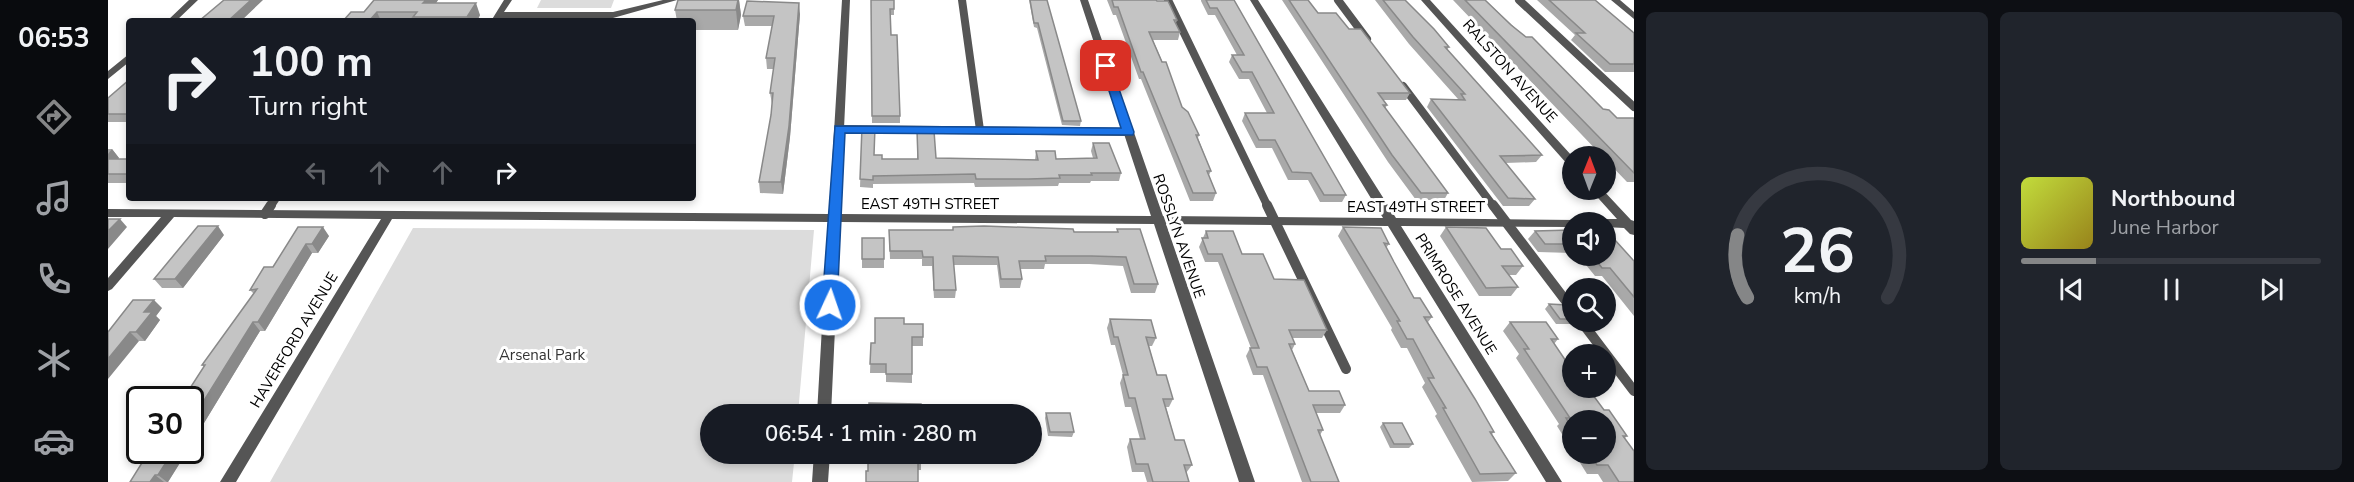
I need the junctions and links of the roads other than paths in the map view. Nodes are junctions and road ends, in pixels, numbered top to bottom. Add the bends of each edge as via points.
1 (195, 0) edge
2 (507, 0) edge
3 (673, 0) edge
4 (846, 0) edge
5 (962, 0) edge
6 (1084, 0) edge
7 (1168, 0) edge
8 (1254, 0) edge
9 (1338, 0) edge
10 (1425, 0) edge
11 (1519, 0) edge
12 (1615, 0) edge
13 (1634, 16) edge
14 (174, 18) edge
15 (496, 18) edge
16 (1373, 46) edge
17 (126, 60) edge
18 (1394, 74) edge
19 (108, 76) edge
20 (1634, 107) edge
21 (839, 129) junction
22 (980, 130) junction
23 (1128, 132) junction
24 (1562, 152) edge
25 (1607, 200) edge
26 (274, 201) edge
27 (108, 213) edge
28 (171, 213) junction
29 (265, 214) junction
30 (388, 215) junction
31 (834, 218) junction
32 (1158, 220) junction
33 (1275, 221) junction
34 (1392, 222) junction
35 (1506, 223) junction
36 (1562, 223) edge
37 (1616, 225) edge
38 (1632, 226) edge
39 (108, 286) edge
40 (1562, 296) edge
41 (1589, 332) edge
42 (1347, 369) dead end
43 (1634, 391) edge
44 (825, 404) edge
45 (821, 464) edge
46 (228, 482) edge
47 (820, 482) edge
48 (1247, 482) edge
49 (1554, 482) edge

1 - 14 street
2 - 15 street
3 - 15 street via 613,15
4 - 21 street
5 - 22 lane
6 - 23 street, ROSSLYN AVENUE
7 - 33 lane
8 - 34 street, PRIMROSE AVENUE
9 - 16 lane
10 - 24 street, RALSTON AVENUE
11 - 20 lane
12 - 13 street
17 - 19 street
18 - 35 lane
21 - 22 lane
21 - 31 street
22 - 23 lane
23 - 32 street, ROSSLYN AVENUE
25 - 38 street
26 - 29 lane
27 - 28 street, EAST 49TH STREET
28 - 29 street, EAST 49TH STREET
28 - 39 street
29 - 30 street, EAST 49TH STREET
30 - 31 street, EAST 49TH STREET
30 - 46 street, HAVERFORD AVENUE
31 - 32 street, EAST 49TH STREET
31 - 44 street
32 - 33 street, EAST 49TH STREET
32 - 48 street, ROSSLYN AVENUE
33 - 34 street, EAST 49TH STREET
33 - 42 lane
34 - 35 street, EAST 49TH STREET
34 - 49 street, PRIMROSE AVENUE
35 - 36 street, EAST 49TH STREET
35 - 40 lane
37 - 38 street
41 - 43 lane
45 - 47 street

